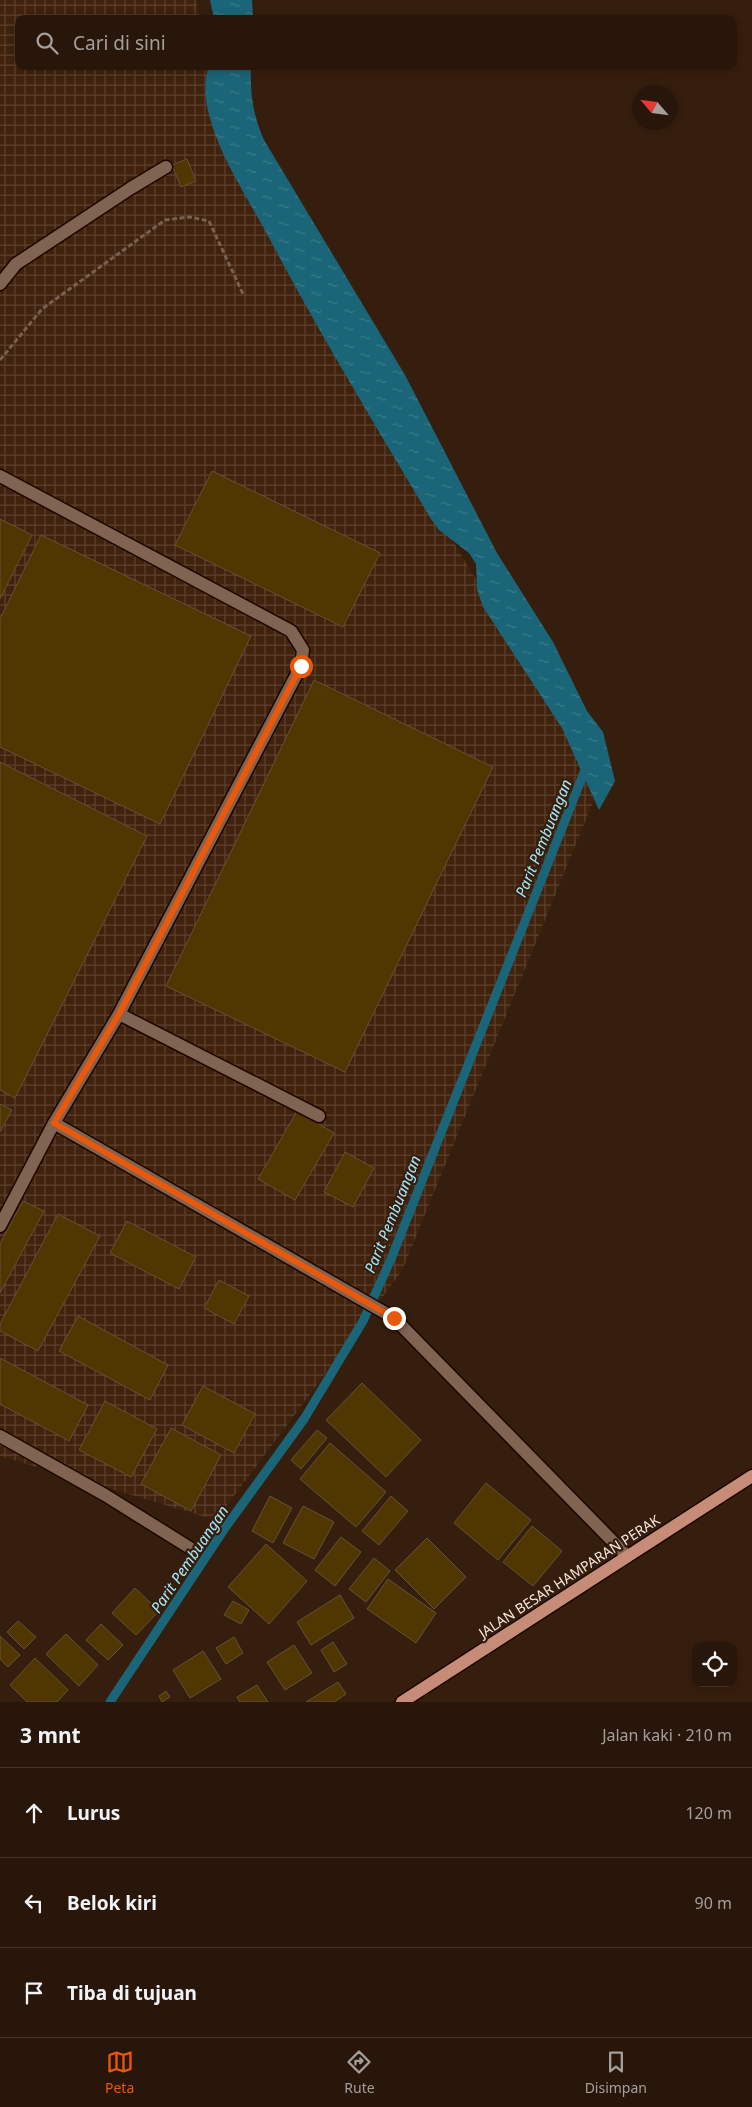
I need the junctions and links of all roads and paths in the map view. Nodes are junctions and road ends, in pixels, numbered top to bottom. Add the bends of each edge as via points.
1 (166, 167) dead end
2 (0, 284) edge
3 (243, 294) dead end
4 (0, 360) edge
5 (0, 476) edge
6 (119, 1014) junction
7 (319, 1116) dead end
8 (54, 1123) junction
9 (0, 1226) edge
10 (0, 1436) edge
11 (752, 1476) edge
12 (190, 1548) dead end
13 (627, 1556) junction
14 (402, 1702) edge

1 - 2 lane via 16,264
3 - 4 path via 209,221 189,217 165,220 42,309
5 - 6 lane via 291,631 303,650 301,666
6 - 7 lane
6 - 8 lane
8 - 9 lane
8 - 13 lane via 394,1318
10 - 12 lane
11 - 13 main road, JALAN BESAR HAMPARAN PERAK
13 - 14 main road, JALAN BESAR HAMPARAN PERAK

